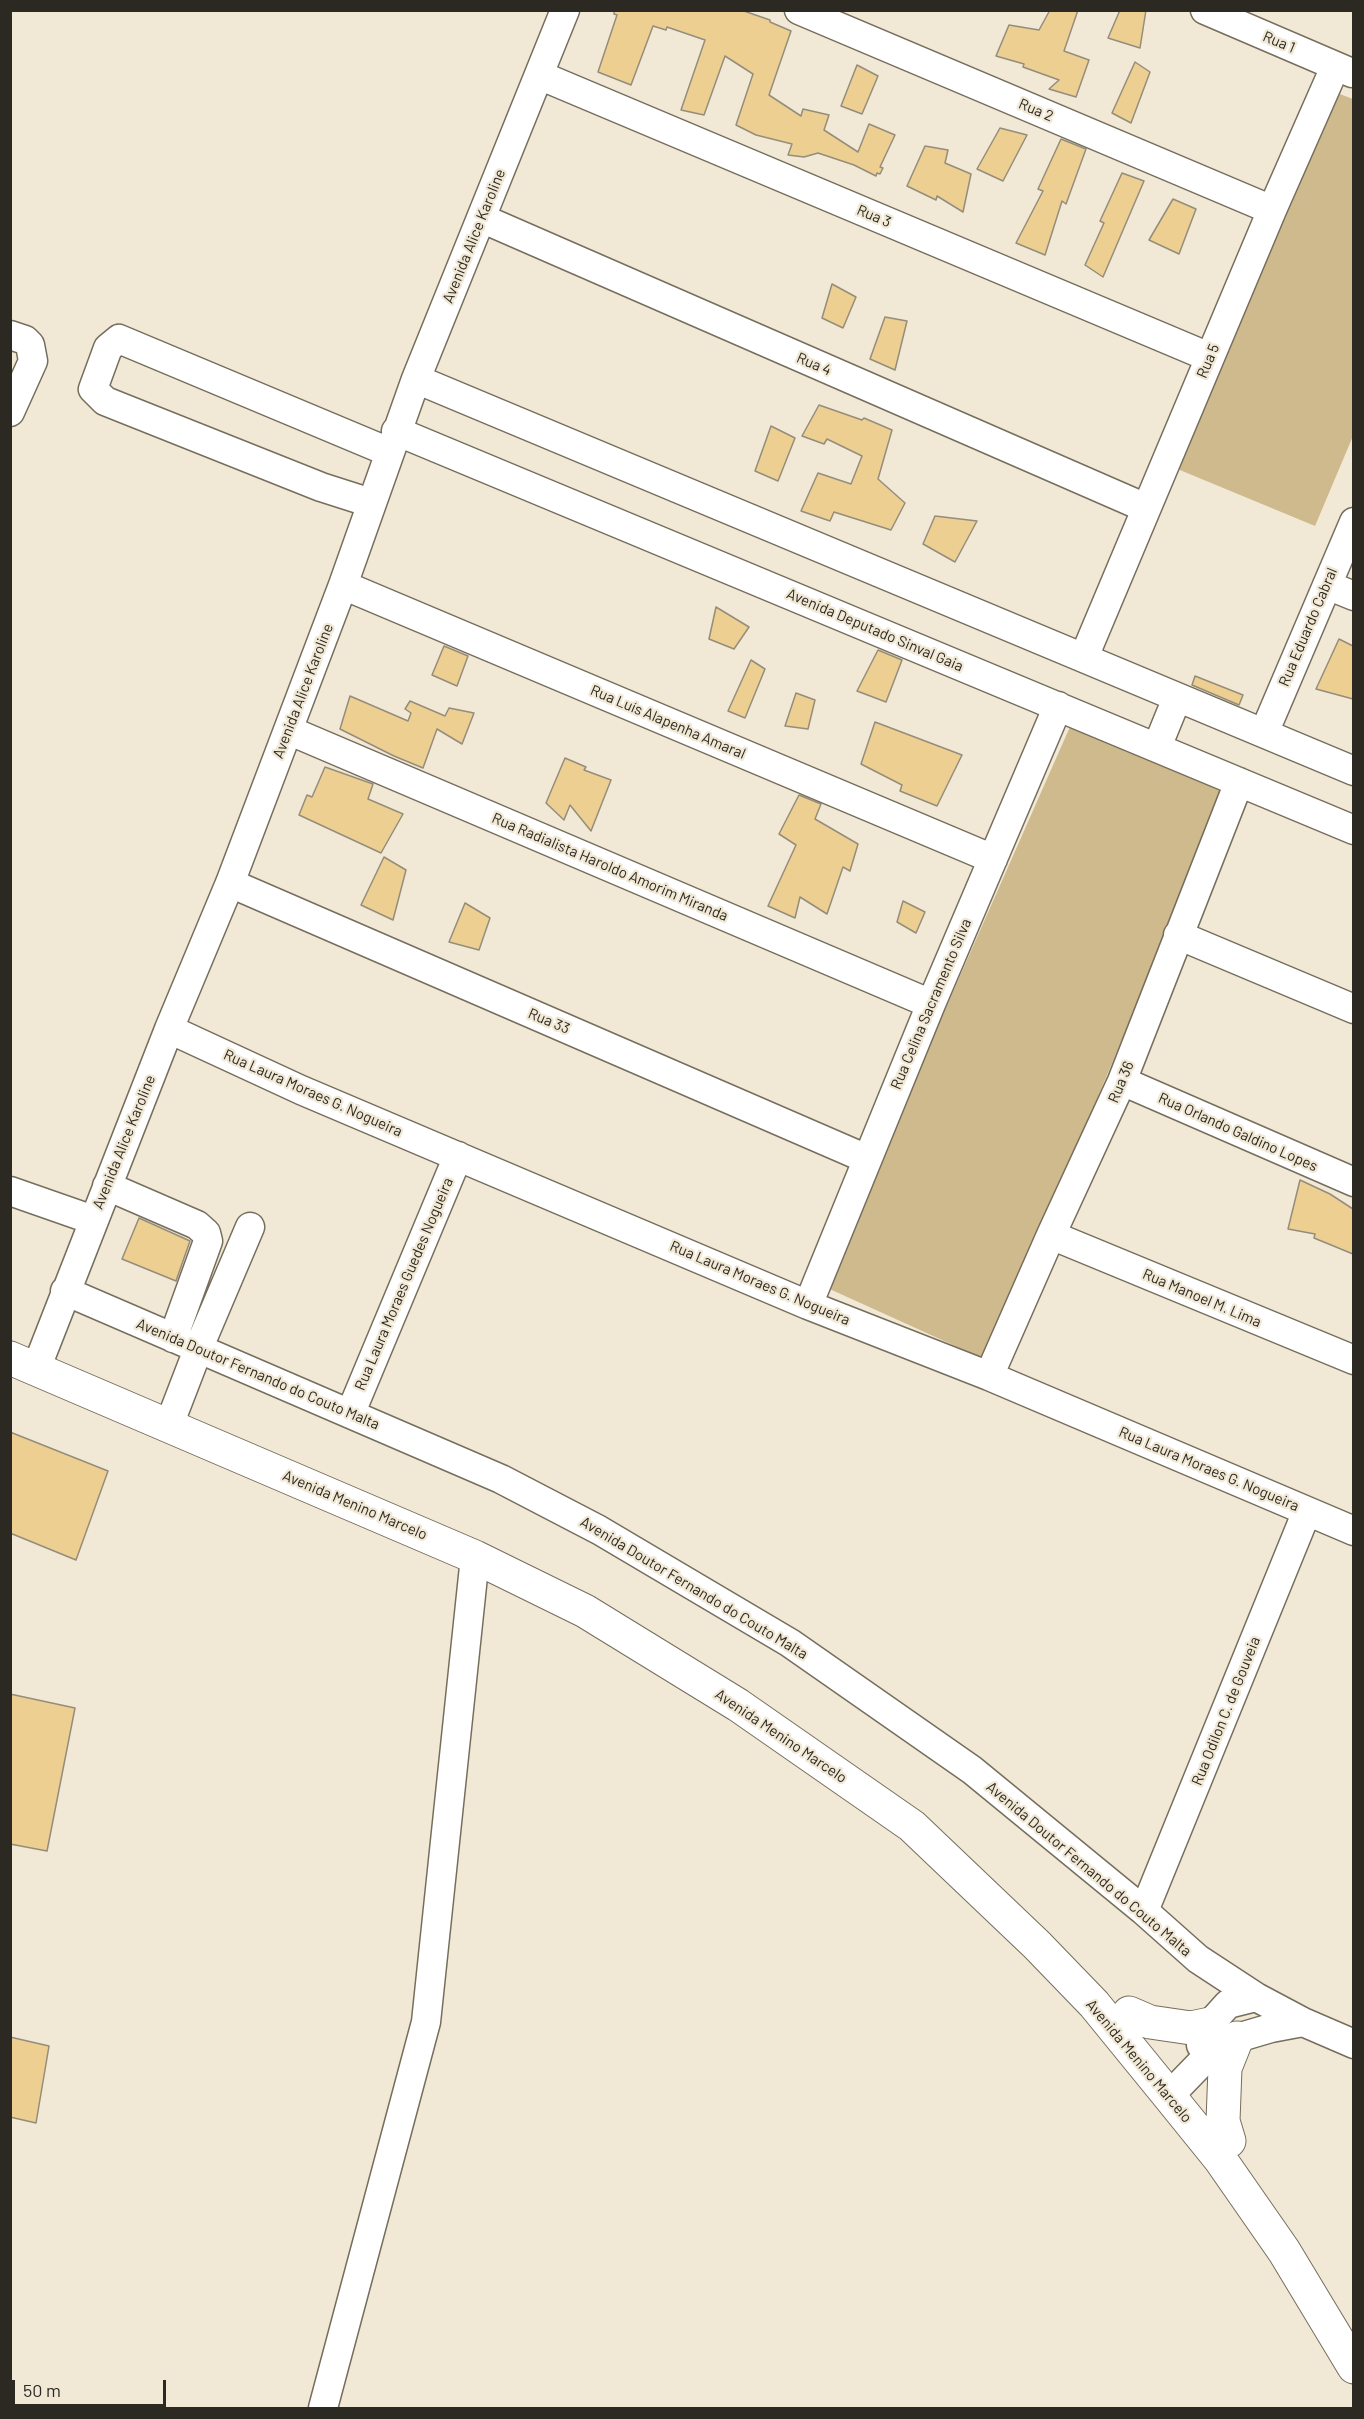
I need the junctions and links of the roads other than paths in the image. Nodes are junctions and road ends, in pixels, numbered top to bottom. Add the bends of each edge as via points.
1 (565, 10) edge
2 (799, 10) edge
3 (1205, 10) edge
4 (1344, 70) edge
5 (539, 75) junction
6 (1272, 210) junction
7 (482, 219) junction
8 (18, 337) edge
9 (1209, 357) junction
10 (416, 379) junction
11 (10, 412) edge
12 (393, 442) junction
13 (371, 503) junction
14 (1146, 508) junction
15 (1353, 522) edge
16 (343, 585) junction
17 (1327, 585) junction
18 (1353, 596) edge
19 (1084, 657) junction
20 (1177, 698) junction
21 (1058, 706) junction
22 (288, 730) junction
23 (1264, 733) junction
24 (1157, 747) junction
25 (1353, 771) edge
26 (1239, 782) junction
27 (1353, 830) edge
28 (993, 859) junction
29 (230, 883) junction
30 (1178, 935) junction
31 (931, 1004) junction
32 (1353, 1009) edge
33 (169, 1029) junction
34 (1122, 1081) junction
35 (458, 1156) junction
36 (867, 1159) junction
37 (1353, 1182) edge
38 (107, 1186) junction
39 (10, 1191) edge
40 (93, 1220) junction
41 (250, 1227) dead end
42 (1050, 1235) junction
43 (65, 1291) junction
44 (808, 1305) junction
45 (10, 1339) edge
46 (186, 1342) junction
47 (30, 1360) edge
48 (1353, 1360) edge
49 (989, 1376) junction
50 (351, 1412) junction
51 (172, 1417) junction
52 (1307, 1511) junction
53 (1353, 1531) edge
54 (475, 1557) junction
55 (1144, 1911) junction
56 (1256, 1997) junction
57 (1129, 2013) junction
58 (1303, 2022) junction
59 (1223, 2031) junction
60 (1351, 2036) edge
61 (1172, 2083) junction
62 (1229, 2141) junction
63 (1353, 2324) edge
64 (1353, 2367) edge
65 (323, 2409) edge

1 - 5 street, Avenida Alice Karoline
2 - 6 street, Rua 2
3 - 4 street, Rua 1
4 - 6 street, Rua 5
5 - 7 street, Avenida Alice Karoline
5 - 9 street, Rua 3
6 - 9 street, Rua 5
7 - 10 street, Avenida Alice Karoline
7 - 14 street, Rua 4
8 - 11 street via 30,345 33,362
9 - 14 street, Rua 5
10 - 12 street, Avenida Alice Karoline
10 - 19 street
12 - 13 street, Avenida Alice Karoline
12 - 13 street, Avenida Deputado Sinval Gaia via 119,339 108,348 93,389 105,401
12 - 21 street, Avenida Deputado Sinval Gaia
13 - 16 street, Avenida Alice Karoline
14 - 19 street, Rua 5
15 - 17 street, Rua Eduardo Cabral
16 - 22 street, Avenida Alice Karoline
16 - 28 street, Rua Luís Alapenha Amaral
17 - 18 street
17 - 23 street, Rua Eduardo Cabral
19 - 20 street
20 - 23 street
20 - 24 street
21 - 24 street, Avenida Deputado Sinval Gaia
21 - 28 street, Rua Celina Sacramento Silva
22 - 29 street, Avenida Alice Karoline
22 - 31 street, Rua Radialista Haroldo Amorim Miranda
23 - 25 street
24 - 26 street, Avenida Deputado Sinval Gaia
26 - 27 street, Avenida Deputado Sinval Gaia
26 - 30 street, Rua 36
28 - 31 street, Rua Celina Sacramento Silva
29 - 33 street, Avenida Alice Karoline
29 - 36 street, Rua 33
30 - 32 street
30 - 34 street, Rua 36
31 - 36 street, Rua Celina Sacramento Silva
33 - 35 street, Rua Laura Moraes G. Nogueira
33 - 38 street, Avenida Alice Karoline
34 - 37 street, Rua Orlando Galdino Lopes
34 - 42 street, Rua 36
35 - 44 street, Rua Laura Moraes G. Nogueira
35 - 50 street, Rua Laura Moraes Guedes Nogueira
36 - 44 street, Rua Celina Sacramento Silva
38 - 40 street, Avenida Alice Karoline
38 - 46 street via 197,1225 206,1233 208,1241
39 - 40 street
40 - 43 street, Avenida Alice Karoline
41 - 46 street
42 - 48 street, Rua Manoel M. Lima
42 - 49 street, Rua 36
43 - 46 street, Avenida Doutor Fernando do Couto Malta
43 - 47 street, Avenida Alice Karoline
44 - 49 street, Rua Laura Moraes G. Nogueira
45 - 47 main road, Avenida Menino Marcelo
46 - 50 street, Avenida Doutor Fernando do Couto Malta
46 - 51 street
47 - 51 main road, Avenida Menino Marcelo
49 - 52 street, Rua Laura Moraes G. Nogueira
50 - 55 street, Avenida Doutor Fernando do Couto Malta via 501,1479 570,1515 790,1643 972,1770
51 - 54 main road, Avenida Menino Marcelo
51 - 57 main road, Avenida Menino Marcelo via 556,1574 666,1634 896,1791 976,1857 1052,1928
52 - 53 street, Rua Laura Moraes G. Nogueira
52 - 55 street, Rua Odilon C. de Gouveia
54 - 61 main road, Avenida Menino Marcelo via 585,1611 738,1705 912,1826 1046,1954
54 - 65 street via 426,2022
55 - 56 street, Avenida Doutor Fernando do Couto Malta via 1198,1959
56 - 58 street, Avenida Doutor Fernando do Couto Malta
56 - 59 street via 1228,2004
57 - 59 main road via 1150,2022
57 - 61 main road, Avenida Menino Marcelo
58 - 59 street
58 - 60 street, Avenida Doutor Fernando do Couto Malta
59 - 61 street via 1201,2063
59 - 62 main road via 1223,2121
61 - 62 main road, Avenida Menino Marcelo
61 - 64 main road, Avenida Menino Marcelo via 1284,2251
62 - 63 main road, Avenida Menino Marcelo via 1294,2229

